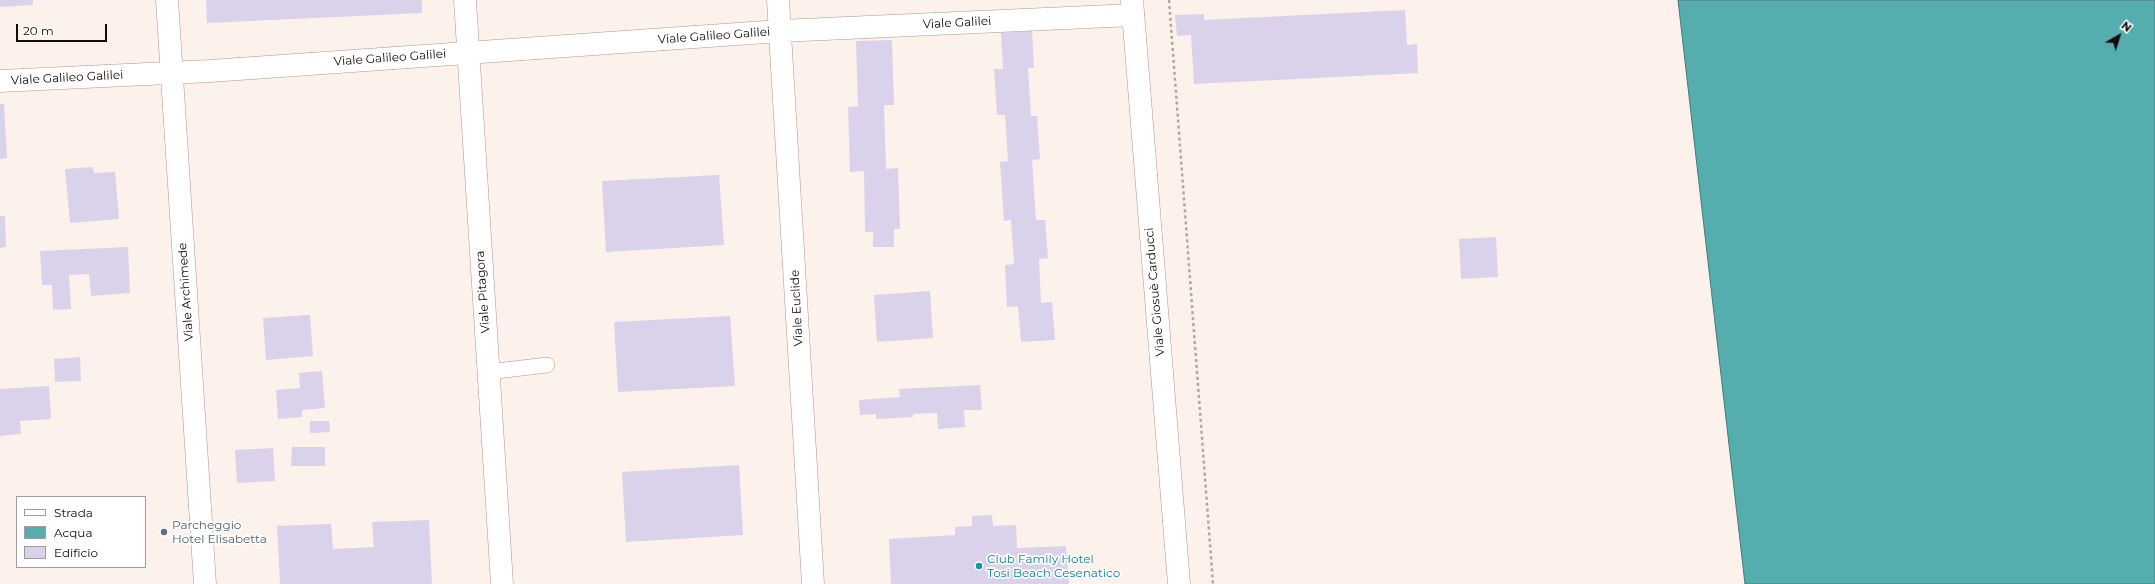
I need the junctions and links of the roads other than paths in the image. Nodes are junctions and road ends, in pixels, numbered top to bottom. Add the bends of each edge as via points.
1 (167, 0) edge
2 (465, 0) edge
3 (778, 0) edge
4 (1132, 7) edge
5 (780, 31) junction
6 (468, 53) junction
7 (172, 74) junction
8 (0, 81) edge
9 (547, 365) dead end
10 (488, 372) junction
11 (204, 584) edge
12 (502, 584) edge
13 (813, 584) edge
14 (1179, 584) edge

1 - 7 street, Viale Archimede
2 - 6 street, Viale Pitagora
3 - 5 street, Viale Euclide
4 - 5 street, Viale Galilei
4 - 14 street, Viale Giosuè Carducci
5 - 6 street, Viale Galileo Galilei
5 - 13 street, Viale Euclide
6 - 7 street, Viale Galileo Galilei
6 - 10 street, Viale Pitagora
7 - 8 street, Viale Galileo Galilei
7 - 11 street, Viale Archimede
9 - 10 lane
10 - 12 street, Viale Pitagora

